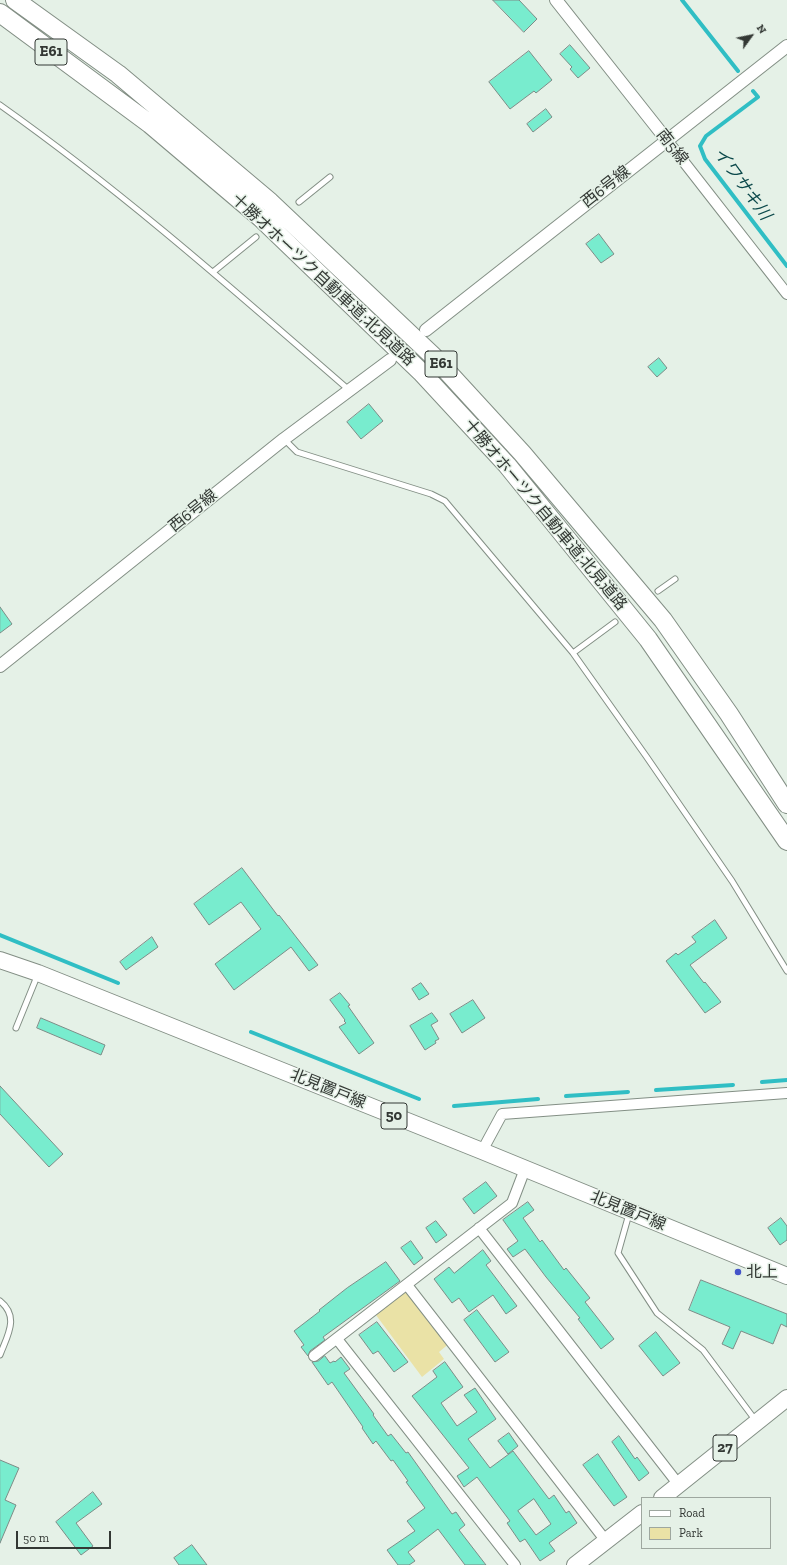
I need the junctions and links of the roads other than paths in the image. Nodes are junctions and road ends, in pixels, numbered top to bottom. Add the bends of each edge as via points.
1 (15, 0) edge
2 (556, 0) edge
3 (0, 13) edge
4 (0, 26) edge
5 (787, 46) edge
6 (103, 90) junction
7 (0, 106) edge
8 (666, 139) junction
9 (330, 176) dead end
10 (299, 202) dead end
11 (256, 237) dead end
12 (213, 272) junction
13 (787, 294) edge
14 (426, 330) dead end
15 (390, 360) dead end
16 (349, 390) junction
17 (284, 439) junction
18 (675, 579) dead end
19 (658, 591) dead end
20 (615, 622) dead end
21 (573, 653) junction
22 (0, 666) edge
23 (787, 804) edge
24 (787, 841) edge
25 (0, 960) edge
26 (787, 971) edge
27 (38, 973) junction
28 (16, 1028) dead end
29 (787, 1093) edge
30 (482, 1151) junction
31 (525, 1169) junction
32 (630, 1212) junction
33 (479, 1228) junction
34 (787, 1276) edge
35 (407, 1285) junction
36 (0, 1301) edge
37 (337, 1339) junction
38 (0, 1355) edge
39 (314, 1356) dead end
40 (787, 1398) edge
41 (757, 1422) junction
42 (679, 1485) junction
43 (663, 1497) edge
44 (641, 1515) edge
45 (606, 1541) junction
46 (515, 1565) edge
47 (575, 1565) edge

1 - 23 highway, 十勝オホーツク自動車道;北見道路 / E61 via 118,74 270,202 433,356 522,453 662,620 730,714
2 - 8 street, 南5線
3 - 6 highway, 十勝オホーツク自動車道;北見道路 / E61
4 - 6 highway
5 - 8 street, 西6号線
6 - 24 highway, 十勝オホーツク自動車道;北見道路 / E61 via 150,124 261,218 421,372 506,464 648,639
7 - 12 lane via 164,230
8 - 13 street, 南5線
8 - 14 street, 西6号線
9 - 10 lane
11 - 12 lane
12 - 16 lane
15 - 16 street, 西6号線
16 - 17 street, 西6号線
17 - 21 lane via 297,452 431,494 445,501
17 - 22 street, 西6号線
18 - 19 lane
20 - 21 lane
21 - 26 lane via 732,881
25 - 27 main road, 北見置戸線 / 50
27 - 28 lane
27 - 30 main road, 北見置戸線 / 50
29 - 30 street via 502,1114
30 - 31 main road, 北見置戸線 / 50
31 - 32 main road, 北見置戸線 / 50
31 - 33 street via 512,1203
32 - 34 main road, 北見置戸線 / 50
32 - 41 lane via 618,1253 656,1313 703,1350
33 - 35 street
33 - 42 street
35 - 37 street
35 - 45 street
36 - 38 lane via 10,1314 12,1324
37 - 39 street
37 - 46 street
40 - 41 main road, 27
41 - 42 main road, 27
42 - 43 main road, 27
44 - 45 main road
45 - 47 main road

